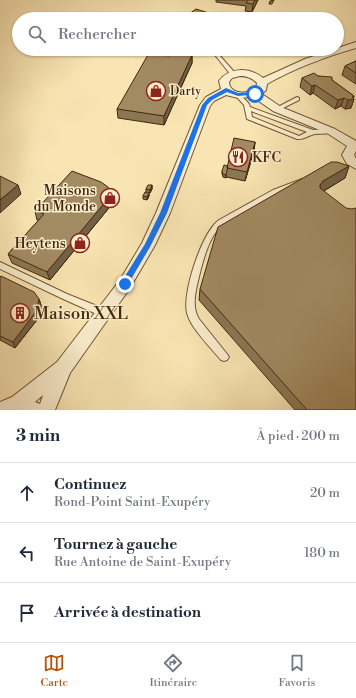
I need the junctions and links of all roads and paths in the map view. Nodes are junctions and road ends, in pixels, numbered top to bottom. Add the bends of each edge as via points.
1 (354, 41) edge
2 (344, 43) edge
3 (344, 45) edge
4 (218, 56) edge
5 (307, 56) edge
6 (320, 56) edge
7 (233, 74) junction
8 (250, 74) junction
9 (262, 83) junction
10 (226, 90) junction
11 (255, 94) junction
12 (238, 95) junction
13 (297, 99) dead end
14 (248, 108) junction
15 (277, 109) junction
16 (331, 131) junction
17 (312, 132) junction
18 (355, 146) edge
19 (349, 162) edge
20 (312, 179) edge
21 (0, 265) edge
22 (104, 313) junction
23 (224, 357) dead end
24 (63, 368) junction
25 (12, 407) edge
26 (46, 410) edge

1 - 2 street
1 - 3 street
4 - 7 lane
5 - 8 street via 270,70
6 - 9 street
7 - 8 street
7 - 10 street via 224,81
8 - 9 street
9 - 11 street via 262,88
10 - 12 street
10 - 22 street via 205,105 148,245
11 - 12 street
11 - 15 street
12 - 14 lane
13 - 15 lane
14 - 17 lane
14 - 17 lane via 249,118 299,138
15 - 16 street
16 - 17 lane
16 - 18 street
18 - 19 street via 348,152
20 - 23 lane via 293,184 241,212 216,227 208,238 190,299 190,314
21 - 22 lane
22 - 24 street
24 - 25 street
24 - 26 street

